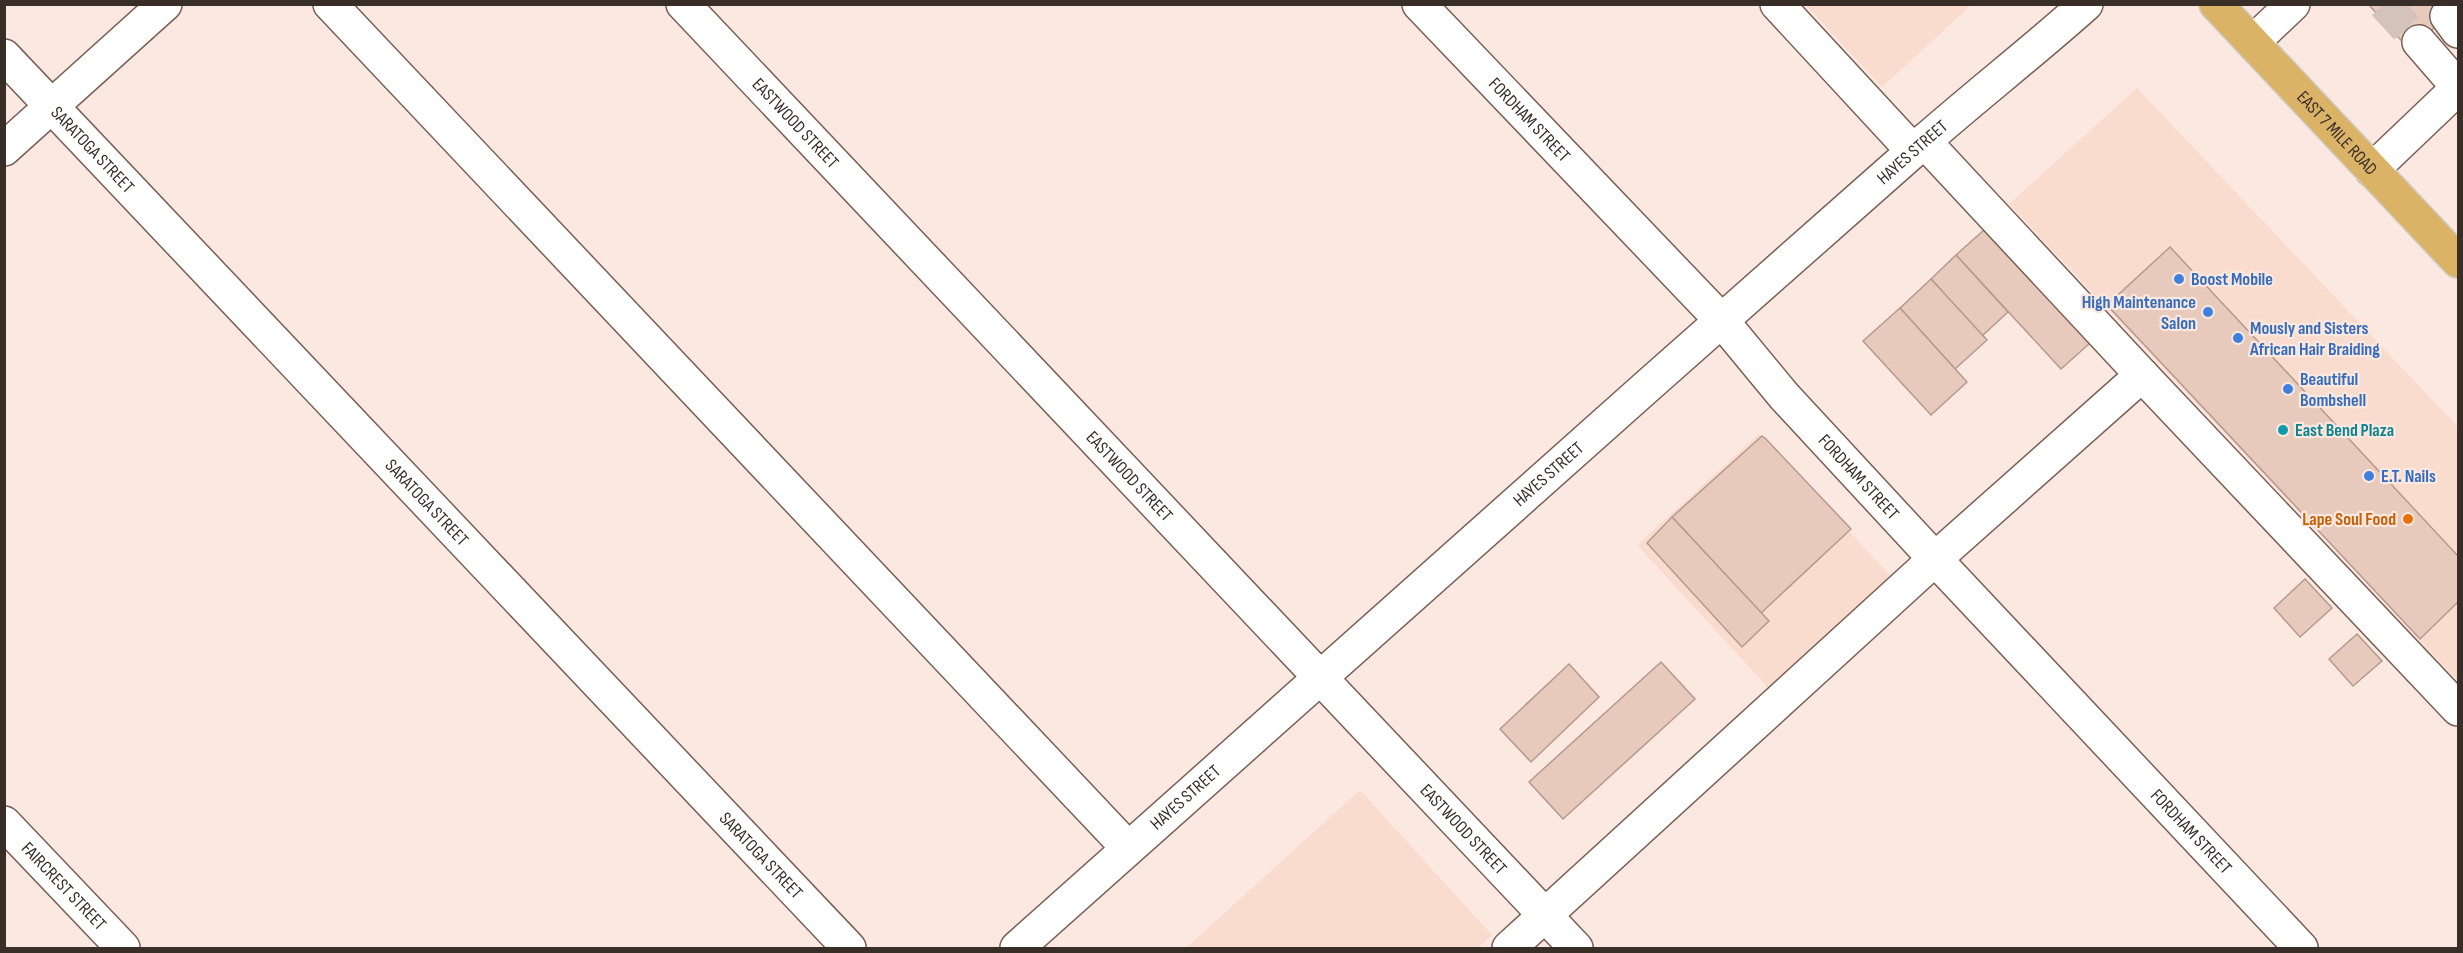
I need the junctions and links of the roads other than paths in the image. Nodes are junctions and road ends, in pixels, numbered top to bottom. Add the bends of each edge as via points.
1 (165, 4) edge
2 (330, 4) edge
3 (683, 4) edge
4 (1419, 4) edge
5 (1777, 4) edge
6 (2086, 4) edge
7 (2216, 4) edge
8 (2293, 4) edge
9 (2253, 42) junction
10 (2419, 42) tunnel mouth
11 (4, 56) edge
12 (2458, 88) edge
13 (52, 106) junction
14 (1919, 146) junction
15 (4, 149) edge
16 (2372, 170) junction
17 (2458, 261) edge
18 (1722, 321) junction
19 (2142, 375) junction
20 (1935, 559) junction
21 (1319, 676) junction
22 (2458, 709) edge
23 (4, 823) edge
24 (1128, 848) junction
25 (1545, 916) junction
26 (123, 948) edge
27 (849, 948) edge
28 (1017, 948) edge
29 (1509, 948) edge
30 (1576, 948) edge
31 (2301, 948) edge

1 - 13 street
2 - 24 street
3 - 21 street, EASTWOOD STREET
4 - 18 street, FORDHAM STREET
5 - 14 street
6 - 14 street, HAYES STREET
7 - 9 main road, EAST 7 MILE ROAD
8 - 9 street
9 - 16 main road, EAST 7 MILE ROAD
10 - 12 street
11 - 13 street, SARATOGA STREET
12 - 16 street
13 - 15 street
13 - 27 street, SARATOGA STREET
14 - 18 street, HAYES STREET
14 - 19 street
16 - 17 main road, EAST 7 MILE ROAD
18 - 20 street, FORDHAM STREET via 1785,396
18 - 21 street, HAYES STREET
19 - 20 street
19 - 22 street
20 - 25 street
20 - 31 street, FORDHAM STREET
21 - 24 street, HAYES STREET
21 - 25 street, EASTWOOD STREET
23 - 26 street, FAIRCREST STREET
24 - 28 street, HAYES STREET
25 - 29 street
25 - 30 street, EASTWOOD STREET

